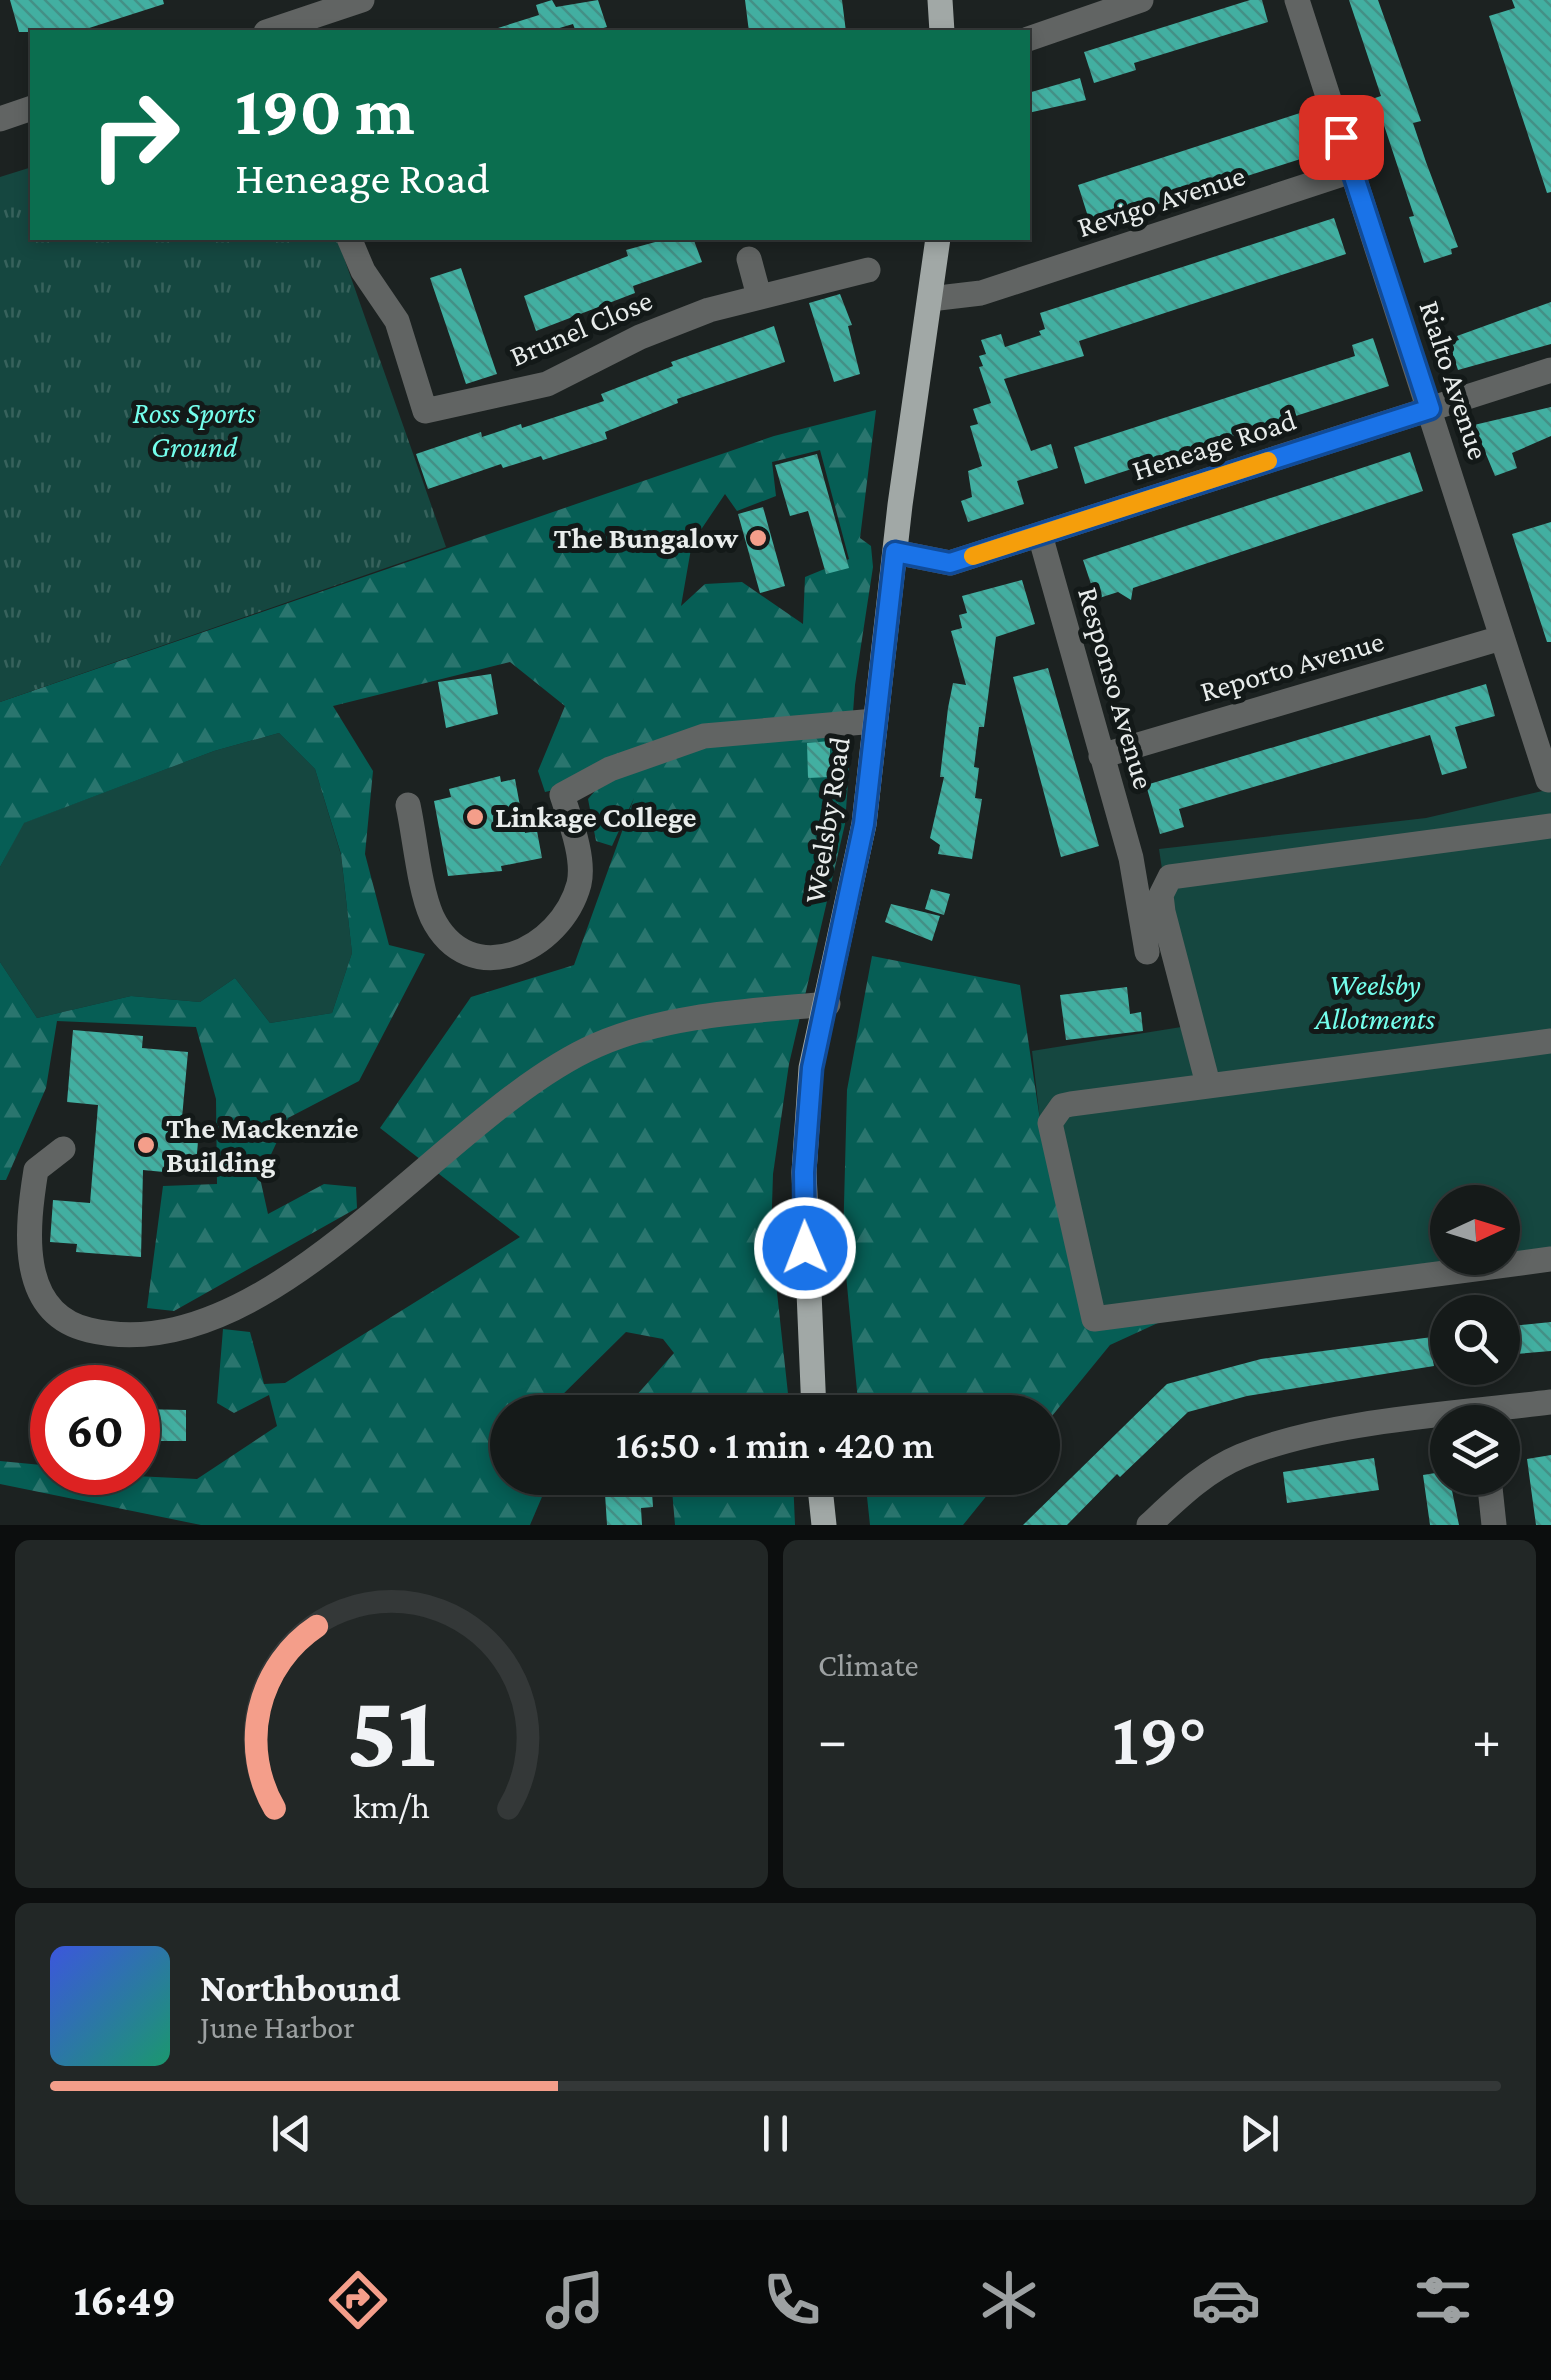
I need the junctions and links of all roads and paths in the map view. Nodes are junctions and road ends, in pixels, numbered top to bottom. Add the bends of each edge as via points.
1 (940, 0) edge
2 (1141, 0) edge
3 (1297, 0) edge
4 (349, 2) edge
5 (296, 28) edge
6 (942, 30) edge
7 (1030, 37) edge
8 (30, 109) edge
9 (0, 118) edge
10 (1352, 171) junction
11 (350, 240) edge
12 (938, 240) edge
13 (749, 259) dead end
14 (868, 270) dead end
15 (759, 296) junction
16 (930, 299) junction
17 (1551, 370) edge
18 (1430, 409) junction
19 (1040, 535) junction
20 (895, 552) junction
21 (1501, 638) junction
22 (875, 721) junction
23 (1102, 756) junction
24 (1548, 780) dead end
25 (408, 804) dead end
26 (1551, 826) edge
27 (1148, 952) dead end
28 (828, 1004) junction
29 (1551, 1041) edge
30 (1208, 1084) junction
31 (64, 1148) dead end
32 (1551, 1258) edge
33 (813, 1395) edge
34 (1551, 1402) edge
35 (1520, 1409) edge
36 (1430, 1422) edge
37 (821, 1495) edge
38 (1491, 1495) edge
39 (824, 1525) edge
40 (1150, 1525) edge
41 (1494, 1525) edge

1 - 6 main road
2 - 7 street
3 - 10 street, Rialto Avenue
4 - 5 street
8 - 9 street
10 - 16 street, Revigo Avenue via 981,293
10 - 18 street, Rialto Avenue
11 - 15 street, Brunel Close via 398,321 425,410 547,384 640,336
12 - 16 main road, Weelsby Road
13 - 15 street
14 - 15 street, Brunel Close
16 - 20 main road, Weelsby Road
17 - 18 street, Heneage Road
18 - 19 street, Heneage Road
18 - 21 street, Rialto Avenue
19 - 20 street, Heneage Road via 950,563
19 - 23 street, Responso Avenue
20 - 22 main road, Weelsby Road
21 - 23 street, Reporto Avenue
21 - 24 street, Rialto Avenue
22 - 25 street via 704,736 610,769 562,795 580,881 564,920 534,948 506,958 477,956 450,941 432,916
22 - 28 main road, Weelsby Road via 864,824
23 - 27 street, Responso Avenue
26 - 30 street via 1170,877 1163,912
28 - 31 street via 705,1017 598,1044 488,1119 304,1267 233,1309 167,1331 116,1337 71,1326 43,1298 31,1273 28,1220 36,1170
28 - 33 main road, Weelsby Road via 812,1068 804,1172
29 - 30 street
30 - 32 street via 1071,1104 1050,1124 1094,1319
34 - 35 street
36 - 40 street via 1341,1431 1240,1457 1183,1493
37 - 39 main road
38 - 41 street

